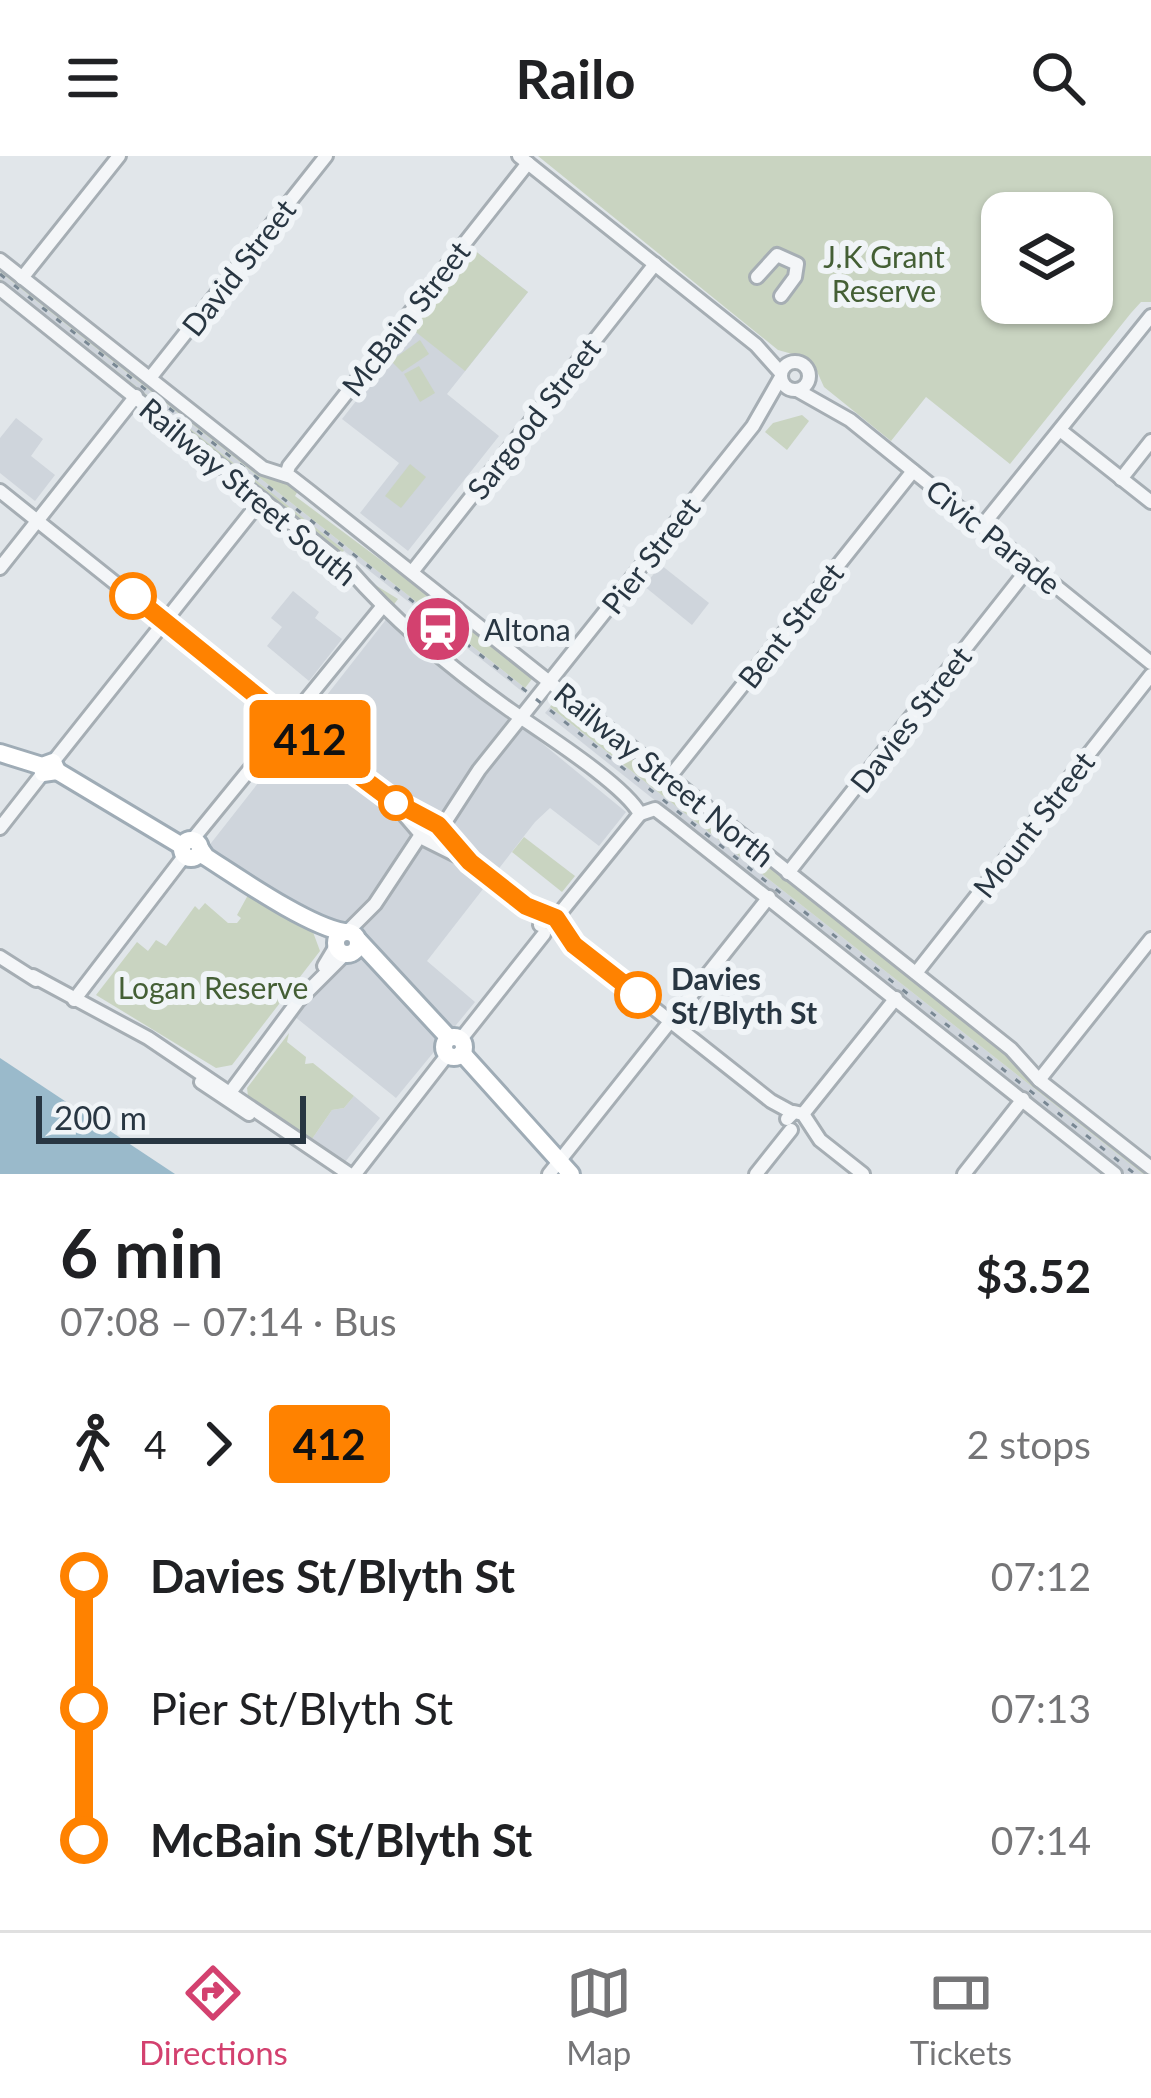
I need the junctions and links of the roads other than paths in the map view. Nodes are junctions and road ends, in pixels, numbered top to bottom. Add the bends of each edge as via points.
1 (119, 156) edge
2 (326, 156) edge
3 (524, 159) edge
4 (0, 260) edge
5 (655, 264) junction
6 (757, 277) dead end
7 (22, 278) junction
8 (781, 296) dead end
9 (3, 297) edge
10 (1151, 316) edge
11 (756, 345) junction
12 (795, 361) junction
13 (809, 374) junction
14 (781, 375) junction
15 (150, 378) junction
16 (795, 390) junction
17 (136, 396) junction
18 (837, 410) junction
19 (753, 426) junction
20 (1060, 430) junction
21 (1151, 441) edge
22 (913, 471) junction
23 (286, 475) junction
24 (1121, 478) junction
25 (0, 491) edge
26 (262, 499) junction
27 (1151, 502) edge
28 (37, 521) junction
29 (982, 526) junction
30 (1031, 565) junction
31 (0, 568) edge
32 (412, 572) junction
33 (382, 607) junction
34 (165, 621) junction
35 (1151, 663) edge
36 (1151, 675) edge
37 (550, 682) junction
38 (522, 717) junction
39 (291, 721) junction
40 (0, 753) edge
41 (49, 768) junction
42 (668, 779) junction
43 (640, 814) junction
44 (0, 828) edge
45 (431, 831) junction
46 (193, 849) junction
47 (788, 873) junction
48 (769, 897) junction
49 (550, 926) junction
50 (1151, 939) edge
51 (347, 942) junction
52 (0, 957) edge
53 (916, 973) junction
54 (896, 998) junction
55 (73, 1001) junction
56 (670, 1021) junction
57 (455, 1046) junction
58 (1040, 1080) junction
59 (227, 1095) junction
60 (1023, 1100) junction
61 (797, 1122) junction
62 (316, 1154) junction
63 (1151, 1168) edge
64 (560, 1170) edge
65 (340, 1174) edge
66 (352, 1174) edge
67 (756, 1174) edge
68 (863, 1174) edge
69 (964, 1174) edge
70 (1115, 1174) edge

1 - 7 street
2 - 15 street, David Street
3 - 5 street
3 - 23 street, McBain Street
4 - 7 street, Railway Street North
5 - 11 street
5 - 32 street, Sargood Street
6 - 8 street via 777,255 796,264
7 - 15 street, Railway Street North
9 - 17 street, Railway Street South
10 - 20 street
11 - 12 street
11 - 14 street
12 - 13 street
12 - 14 street
13 - 16 street
13 - 18 street, Civic Parade
14 - 16 street
14 - 19 street, Pier Street
15 - 23 street, Railway Street North via 263,469
16 - 18 street, Civic Parade
16 - 19 street, Pier Street
17 - 26 street, Railway Street South
17 - 28 street
18 - 22 street, Civic Parade
19 - 37 street, Pier Street
20 - 24 street
20 - 29 street
21 - 24 street
22 - 29 street, Civic Parade
22 - 42 street, Bent Street
23 - 32 street, Railway Street North
24 - 27 street
25 - 28 street
26 - 33 street, Railway Street South via 349,569
26 - 34 street
28 - 31 street
28 - 34 street
29 - 30 street, Civic Parade
30 - 35 street, Civic Parade
30 - 47 street, Davies Street
32 - 37 street, Railway Street North
33 - 38 street, Railway Street South
33 - 39 street
34 - 39 street
34 - 41 street
36 - 53 street, Mount Street
37 - 38 street, Pier Street
37 - 42 street, Railway Street North
38 - 43 street, Railway Street South
38 - 45 street, Pier Street
39 - 45 street
39 - 46 street
40 - 41 main road
41 - 44 street
41 - 46 main road
42 - 47 street, Railway Street North
43 - 48 street, Railway Street South via 655,809
43 - 49 street
45 - 49 street
45 - 51 street, Pier Street
46 - 51 main road
46 - 55 street
47 - 53 street, Railway Street North
48 - 54 street, Railway Street South
48 - 56 street
49 - 56 street
49 - 57 street
50 - 58 street
51 - 57 main road
51 - 59 street, Pier Street
52 - 55 street
53 - 58 street, Railway Street North
54 - 60 street, Railway Street South
54 - 61 street
55 - 59 street
56 - 61 street
56 - 64 street
57 - 64 main road
57 - 66 street
58 - 63 street, Railway Street North
59 - 62 street
60 - 69 street
60 - 70 street, Railway Street South
61 - 67 street
61 - 68 street
62 - 65 street
62 - 66 street

